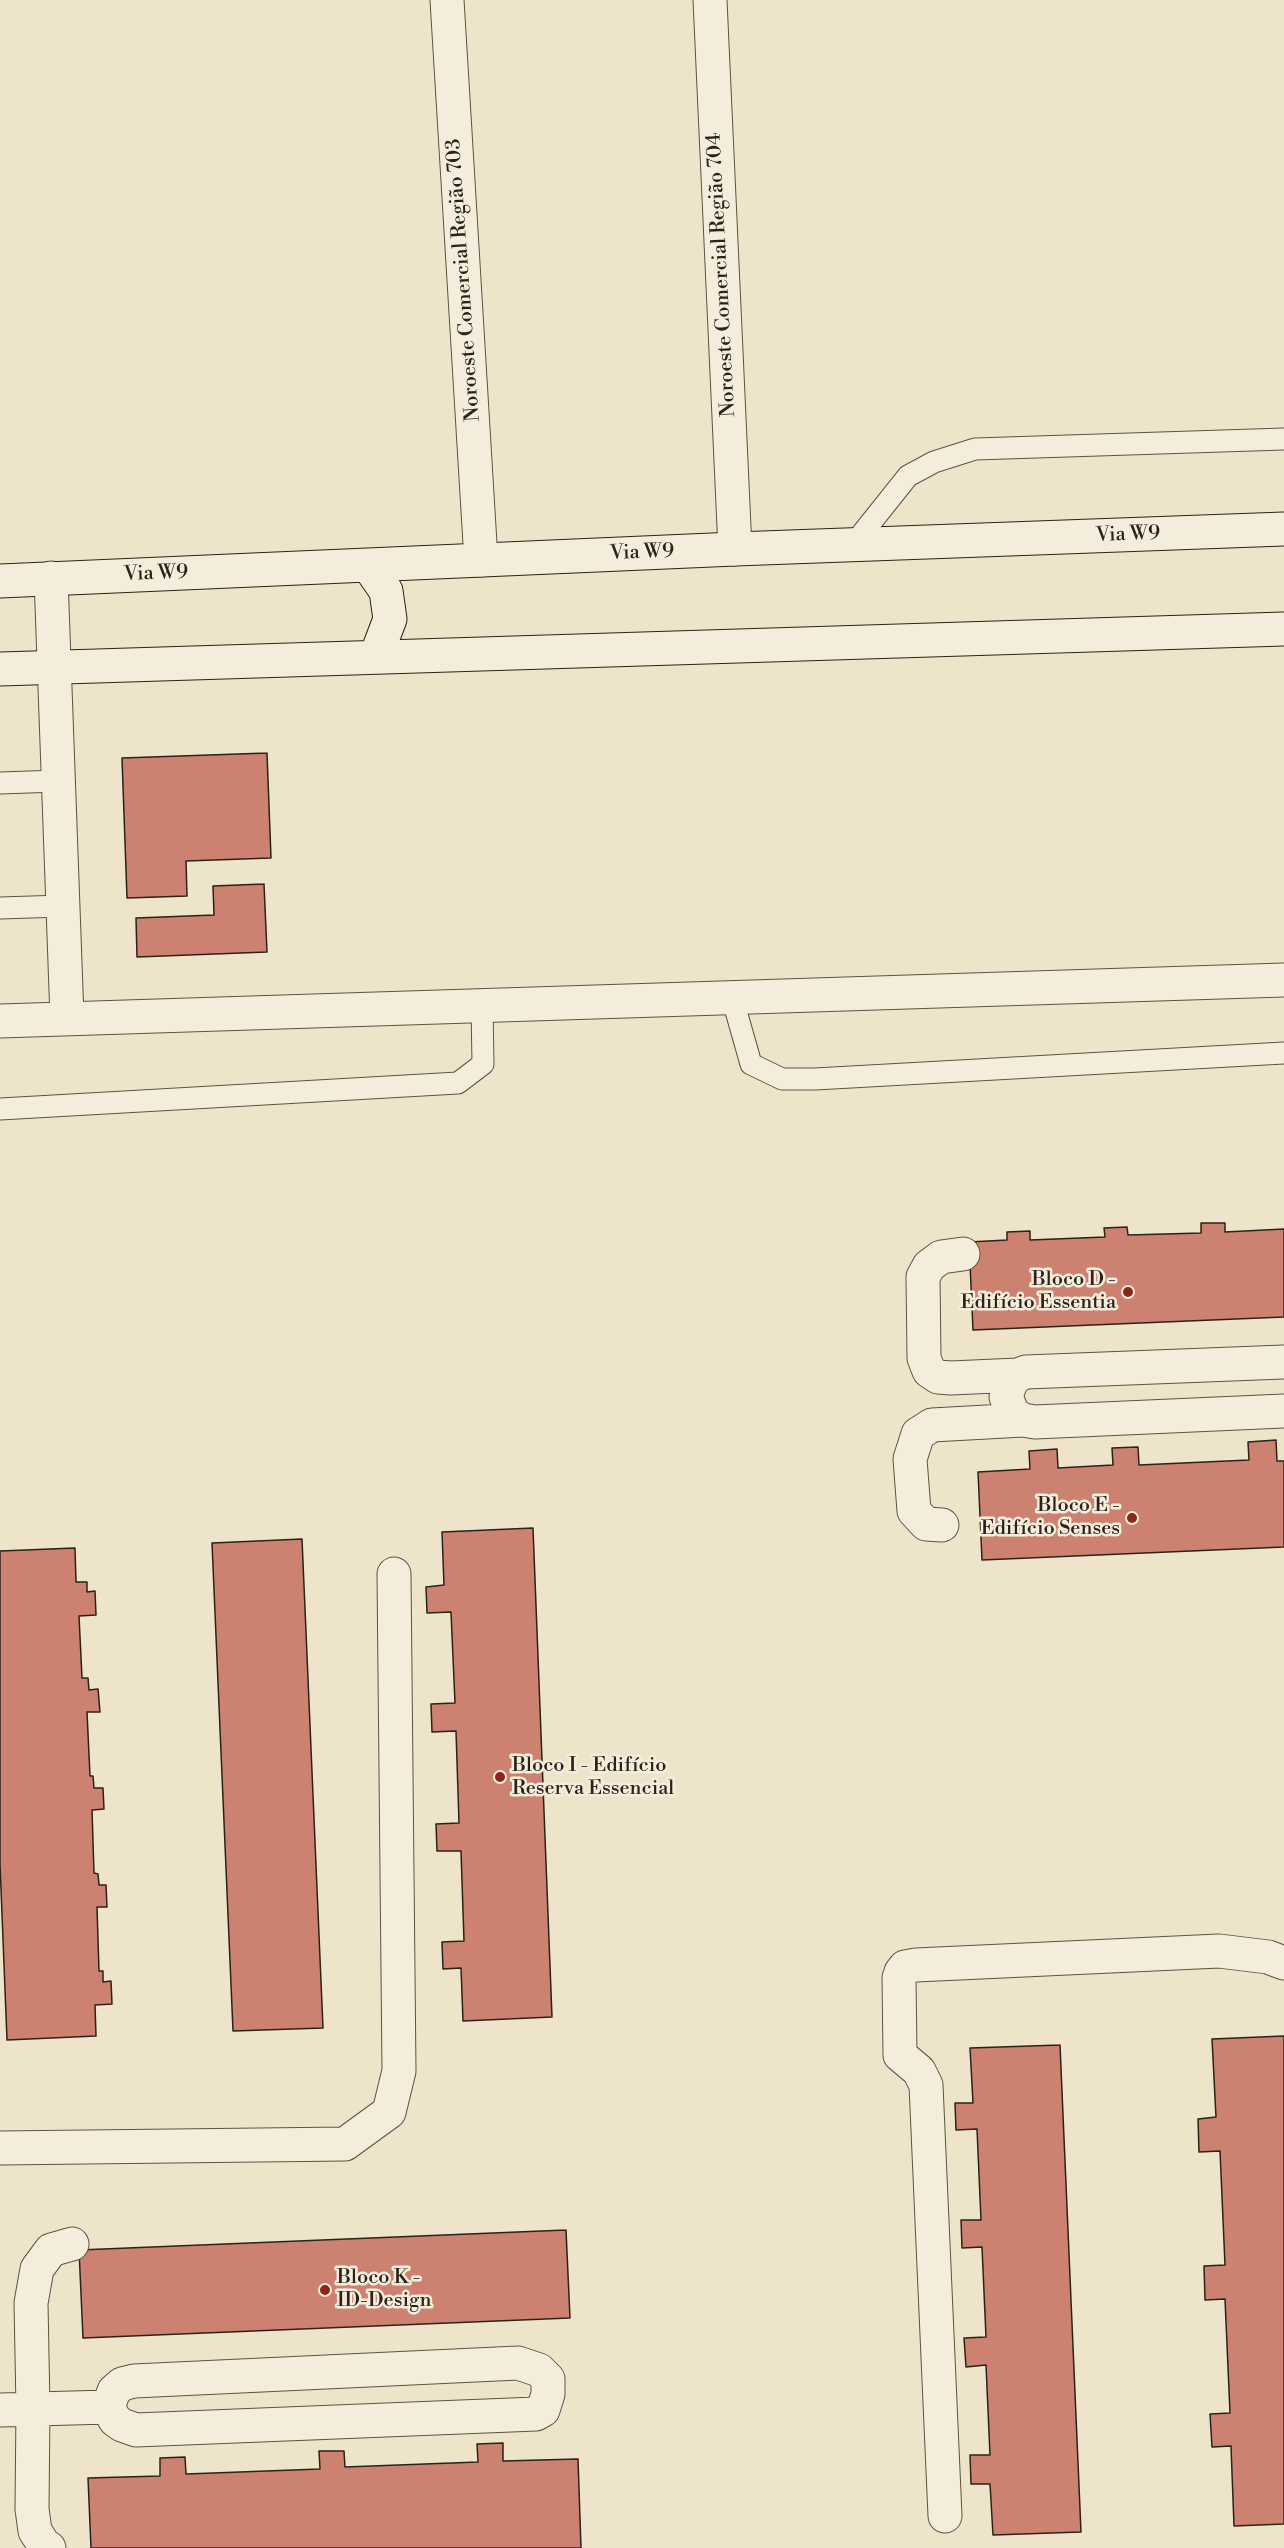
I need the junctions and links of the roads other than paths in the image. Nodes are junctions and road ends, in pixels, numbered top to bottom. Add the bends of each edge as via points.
1 (447, 0) edge
2 (710, 0) edge
3 (1284, 439) edge
4 (1284, 530) edge
5 (853, 545) junction
6 (735, 549) junction
7 (482, 560) junction
8 (368, 565) junction
9 (51, 578) junction
10 (0, 580) edge
11 (1284, 629) edge
12 (376, 656) junction
13 (54, 666) junction
14 (0, 669) edge
15 (58, 782) junction
16 (0, 783) edge
17 (63, 906) junction
18 (0, 908) edge
19 (1284, 980) edge
20 (732, 997) junction
21 (482, 1005) junction
22 (67, 1018) junction
23 (0, 1021) edge
24 (1284, 1053) edge
25 (0, 1109) edge
26 (963, 1254) dead end
27 (1284, 1362) edge
28 (1018, 1375) junction
29 (1284, 1411) edge
30 (1023, 1420) junction
31 (942, 1525) dead end
32 (394, 1574) dead end
33 (1284, 1963) edge
34 (0, 2148) edge
35 (72, 2244) dead end
36 (108, 2406) junction
37 (33, 2408) junction
38 (0, 2410) edge
39 (945, 2516) dead end
40 (49, 2548) edge

1 - 7 street, Noroeste Comercial Região 703
2 - 6 street, Noroeste Comercial Região 704
3 - 5 lane via 975,449 934,462 908,476
4 - 5 street, Via W9
5 - 6 street, Via W9
6 - 7 street, Via W9
7 - 8 street, Via W9
8 - 9 street, Via W9
8 - 12 street via 386,591 390,620
9 - 10 street, Via W9
9 - 13 street
11 - 12 street
12 - 13 street
13 - 14 street
13 - 15 street
15 - 16 lane
15 - 17 street
17 - 18 lane
17 - 22 street
19 - 20 street
20 - 21 street
20 - 24 lane via 751,1064 783,1079
21 - 22 street
21 - 25 lane via 483,1064 458,1083
22 - 23 street
26 - 28 street via 941,1257 923,1277 924,1358 929,1371 951,1378
27 - 28 street
28 - 30 street via 1006,1397 1013,1414
29 - 30 street
30 - 31 street via 932,1425 918,1434 910,1459 914,1511 926,1524
32 - 34 street via 399,2071 389,2112 345,2144
33 - 39 street via 1268,1957 1219,1952 916,1965 901,1972 900,2055 919,2072 926,2085
35 - 37 street via 51,2250 37,2269 31,2303
36 - 36 street via 116,2420 136,2430 524,2415 543,2410 548,2379 539,2370 518,2363 134,2381 114,2391
36 - 37 street
37 - 38 street
37 - 40 street via 32,2509 35,2531

